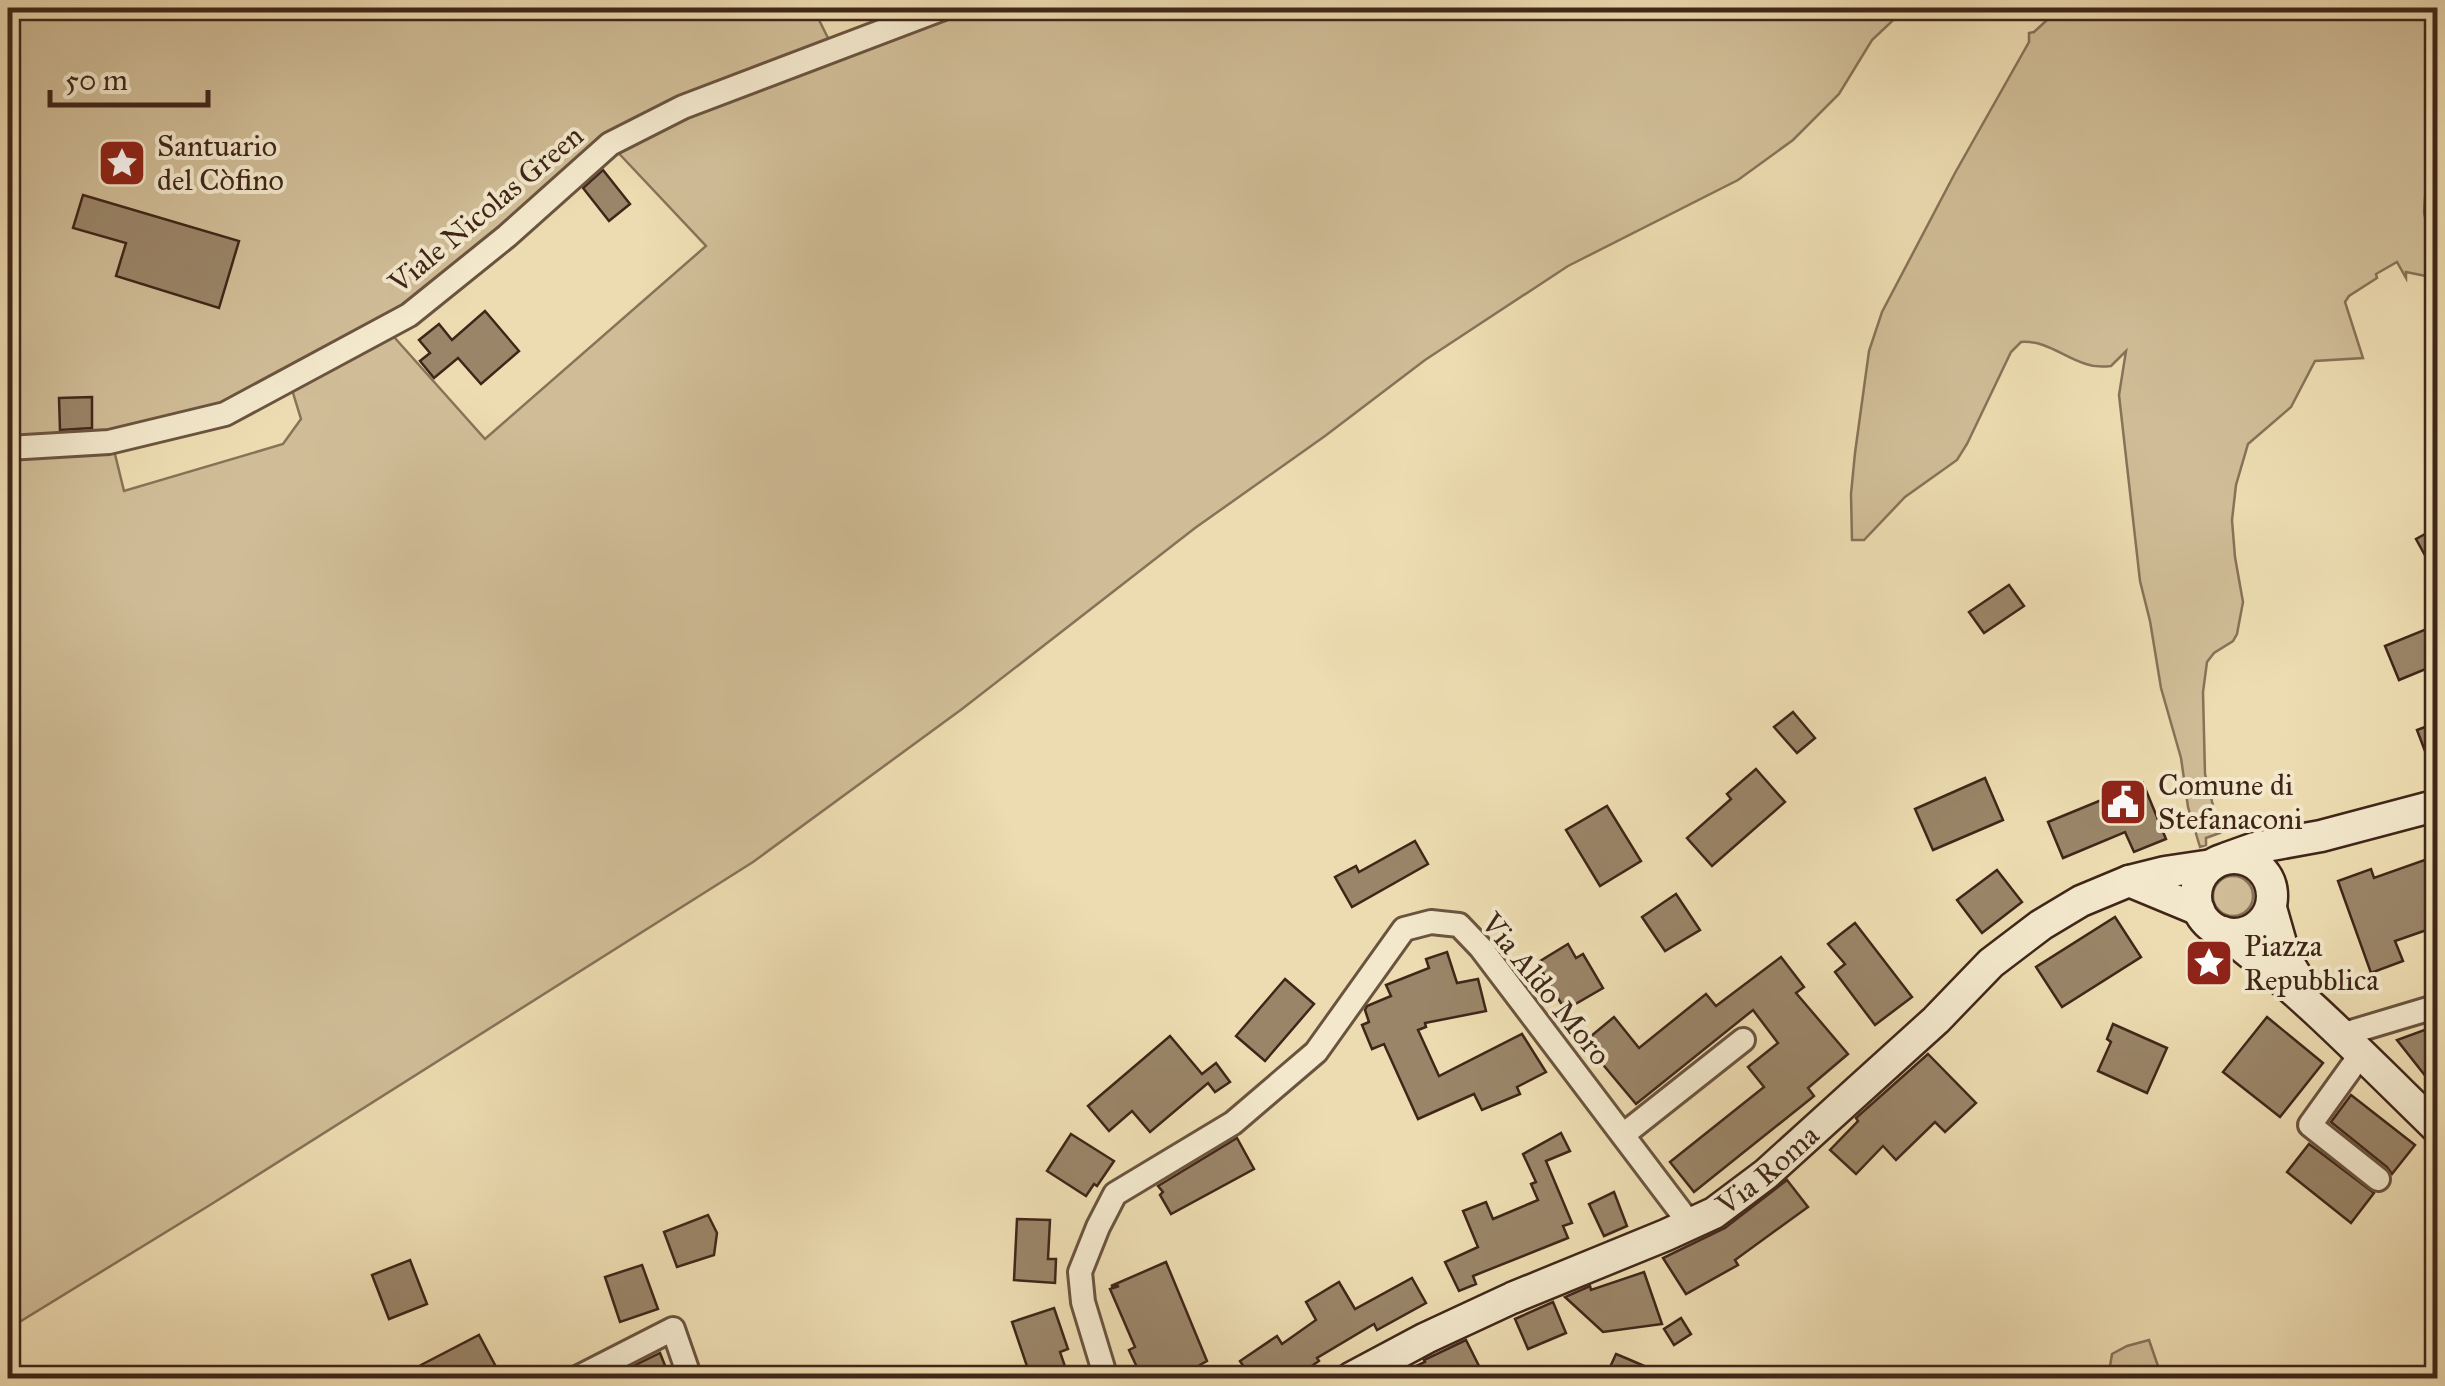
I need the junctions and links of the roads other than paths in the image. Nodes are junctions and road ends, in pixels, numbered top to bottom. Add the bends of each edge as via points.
1 (944, 8) edge
2 (8, 448) edge
3 (2438, 806) edge
4 (2303, 839) junction
5 (2216, 863) junction
6 (2128, 881) junction
7 (2272, 901) junction
8 (2199, 910) junction
9 (2223, 932) junction
10 (2438, 1006) edge
11 (2319, 1012) junction
12 (1743, 1040) dead end
13 (2351, 1044) junction
14 (2438, 1129) edge
15 (1623, 1135) junction
16 (2378, 1179) dead end
17 (1690, 1224) junction
18 (577, 1378) edge
19 (690, 1378) edge
20 (1106, 1378) edge
21 (1351, 1378) edge

1 - 2 street, Viale Nicolas Green via 683,107 610,144 408,315 225,414 110,442
3 - 4 street
4 - 5 street
4 - 7 street
5 - 6 street, Via Roma
5 - 7 street via 2252,862 2265,873
5 - 8 street via 2197,890
6 - 8 street
6 - 17 street, Via Roma via 2041,925 1991,963 1766,1174
7 - 9 street via 2265,918 2246,932
7 - 11 street via 2285,957
8 - 9 street
9 - 11 street
10 - 13 street
11 - 13 street
12 - 15 street
13 - 14 street
13 - 16 street via 2310,1124
15 - 17 street, Via Aldo Moro
15 - 20 street, Via Aldo Moro via 1459,925 1431,922 1404,929 1316,1052 1233,1122 1114,1194 1080,1272
17 - 21 street, Via Roma via 1512,1298
18 - 19 street via 673,1329

